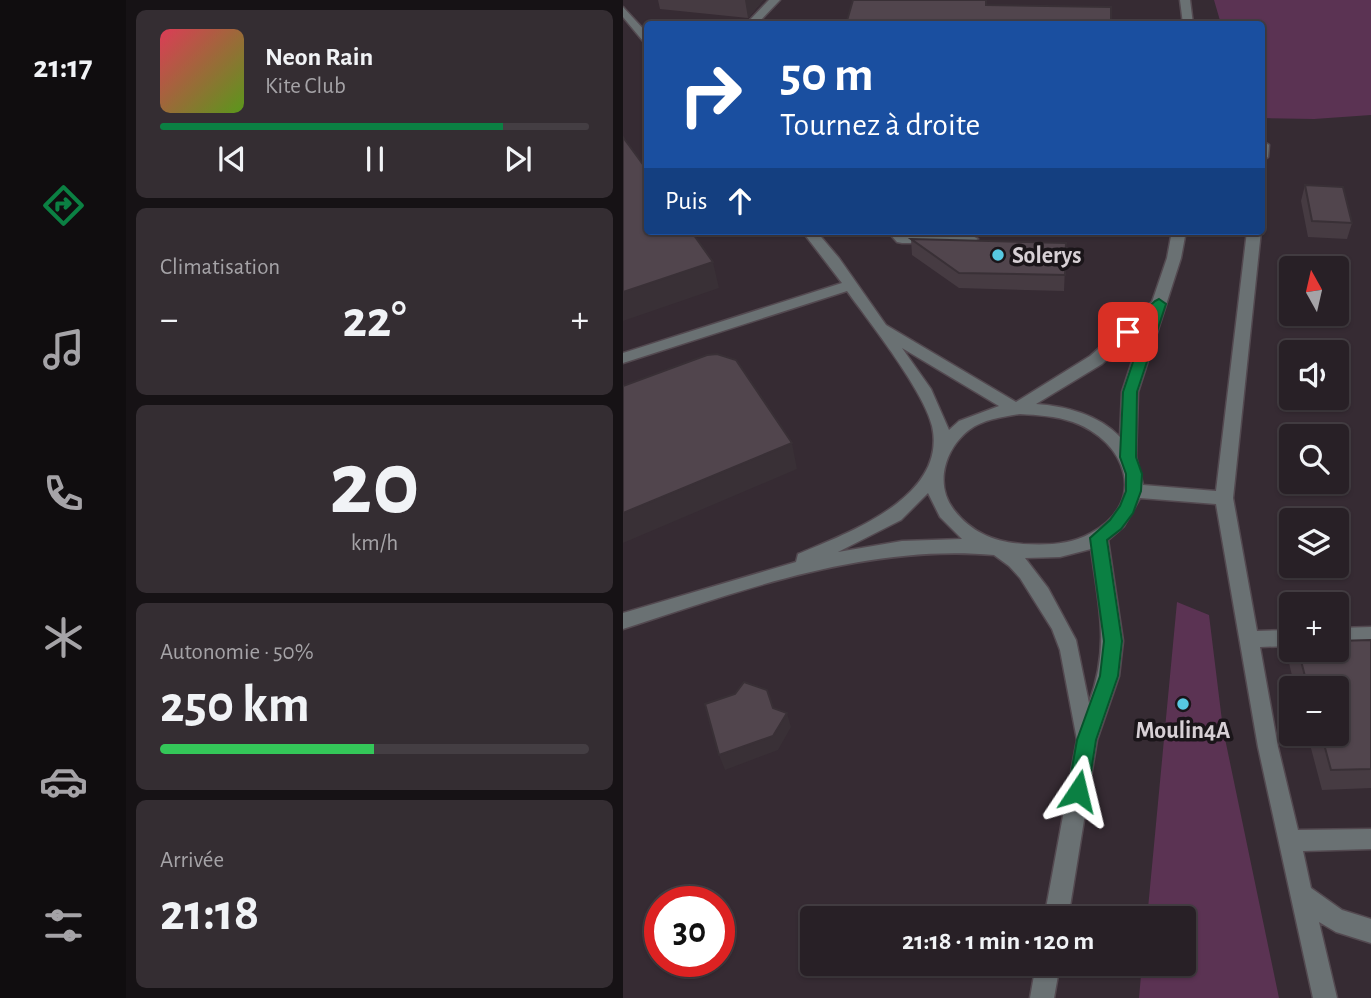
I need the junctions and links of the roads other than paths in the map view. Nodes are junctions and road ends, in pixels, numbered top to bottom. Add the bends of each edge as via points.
1 (775, 0) edge
2 (1185, 0) edge
3 (623, 10) edge
4 (754, 21) edge
5 (1188, 21) edge
6 (644, 34) edge
7 (812, 235) edge
8 (898, 235) edge
9 (1178, 235) edge
10 (1254, 235) edge
11 (971, 240) edge
12 (851, 285) junction
13 (1159, 304) junction
14 (882, 329) junction
15 (623, 358) edge
16 (1016, 409) junction
17 (943, 449) junction
18 (1128, 457) junction
19 (935, 467) junction
20 (1133, 491) junction
21 (1224, 498) junction
22 (1099, 538) junction
23 (1002, 549) junction
24 (762, 577) junction
25 (623, 621) edge
26 (1371, 635) edge
27 (1349, 636) edge
28 (1279, 638) edge
29 (1249, 639) junction
30 (1087, 740) junction
31 (1371, 839) edge
32 (1289, 841) junction
33 (1302, 895) junction
34 (1058, 906) edge
35 (1371, 931) edge
36 (1046, 976) edge
37 (1042, 998) edge
38 (1325, 998) edge

1 - 4 street
2 - 5 street
3 - 6 street
7 - 12 street
8 - 11 street via 902,239
9 - 13 street
10 - 21 street
12 - 14 street
12 - 15 street
13 - 16 street via 1096,360
13 - 18 street via 1130,392
14 - 16 street
14 - 17 street via 923,389 940,424
16 - 17 street via 972,422
16 - 18 street via 1050,409 1083,418 1117,441
17 - 19 street
18 - 20 street
19 - 23 street via 938,500 948,516 981,542
19 - 24 street via 914,502 891,518
20 - 21 street
20 - 22 street via 1128,508
21 - 29 street
22 - 23 street via 1053,552
22 - 30 street via 1113,641 1109,676
23 - 24 street via 906,548
23 - 30 street via 1036,586 1070,650
24 - 25 street
26 - 27 street
28 - 29 street
29 - 32 street
30 - 34 street
31 - 32 street
32 - 33 street
33 - 35 street via 1336,920
33 - 38 street
36 - 37 street

